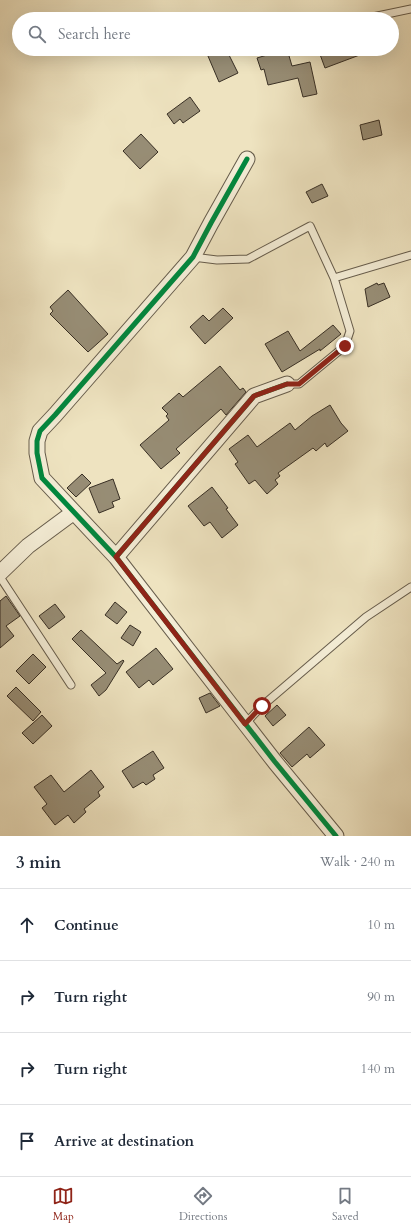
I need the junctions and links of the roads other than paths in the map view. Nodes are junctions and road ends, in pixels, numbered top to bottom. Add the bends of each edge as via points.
1 (411, 9) edge
2 (397, 12) edge
3 (247, 159) dead end
4 (411, 255) edge
5 (193, 257) junction
6 (334, 278) junction
7 (287, 384) joint
8 (74, 512) junction
9 (116, 557) junction
10 (0, 573) edge
11 (0, 578) edge
12 (411, 587) edge
13 (71, 685) dead end
14 (245, 724) junction
15 (336, 836) edge

1 - 2 lane
3 - 5 street
4 - 6 lane
5 - 6 lane via 248,260 310,226
5 - 8 street via 40,431 37,453 42,478
6 - 7 lane via 350,331 345,346 299,384
7 - 9 street via 254,396
8 - 9 street
8 - 10 street via 28,546
9 - 14 street
11 - 13 lane
12 - 14 lane via 366,617 262,706
14 - 15 street

